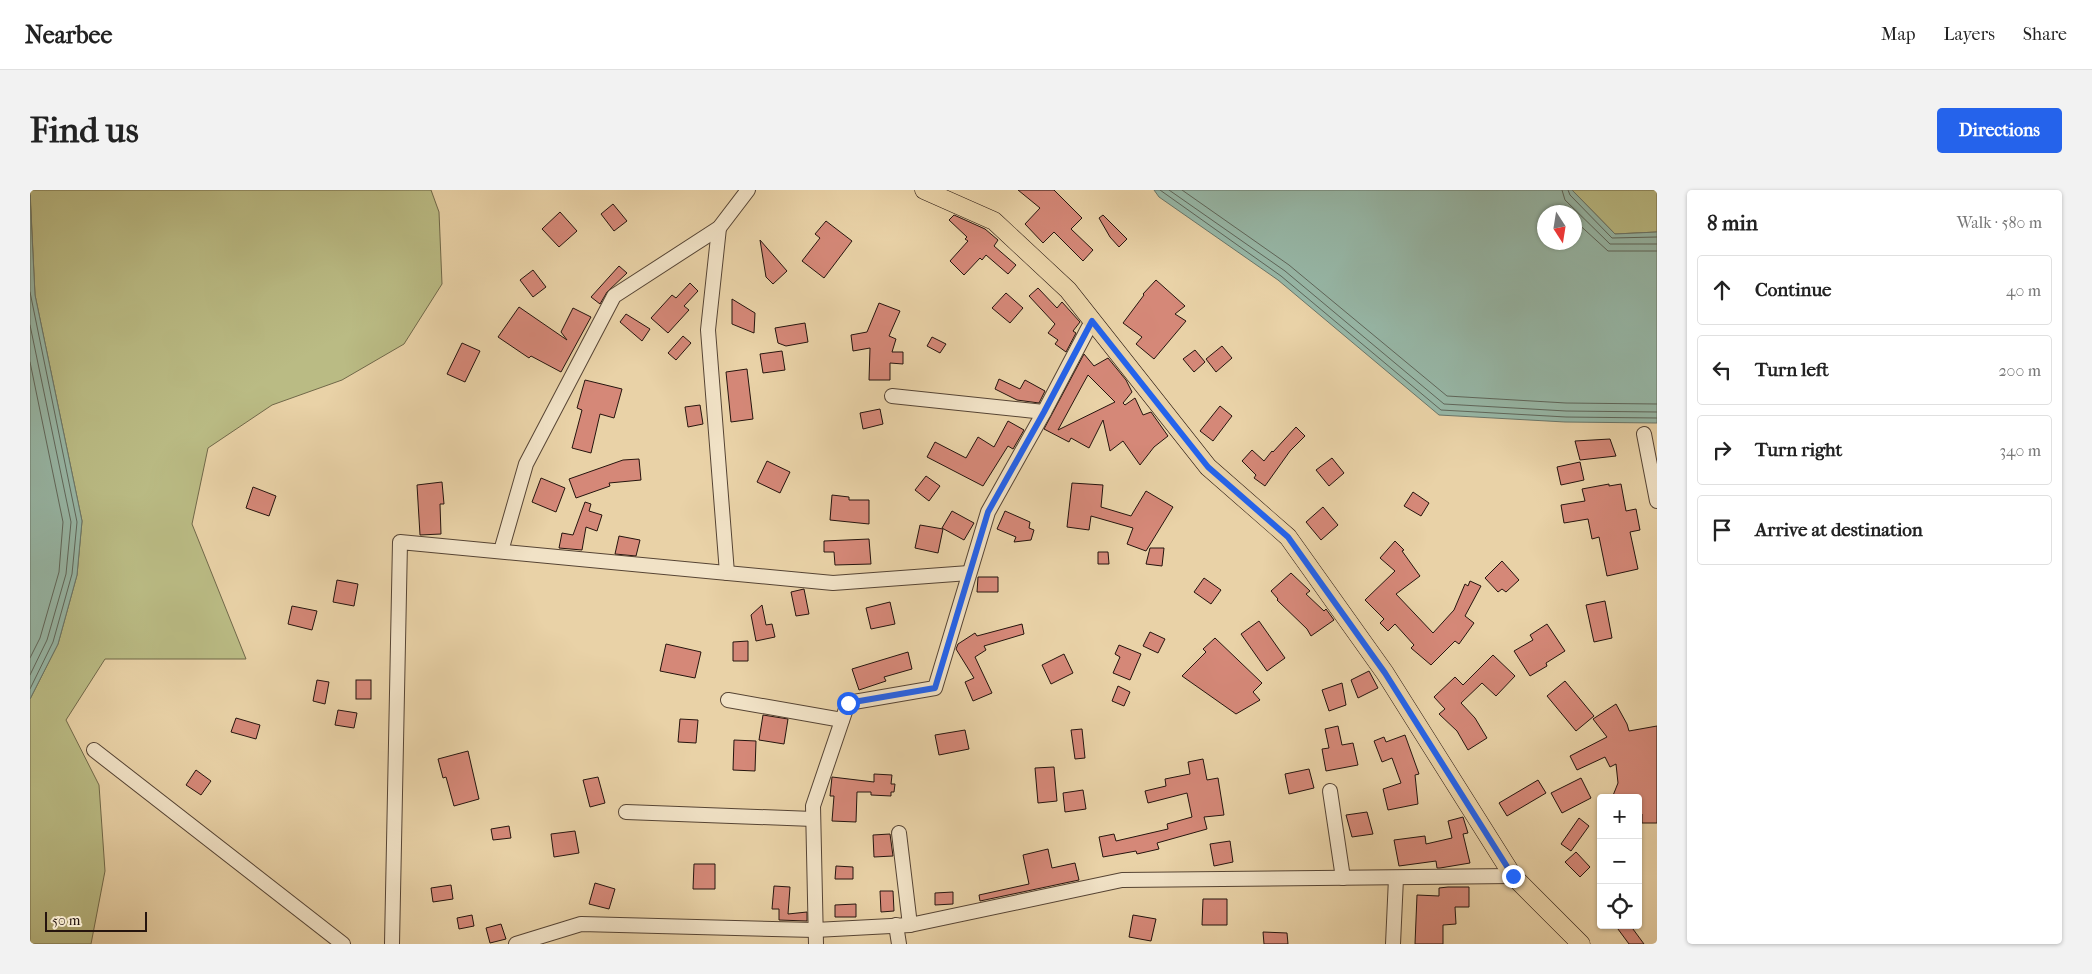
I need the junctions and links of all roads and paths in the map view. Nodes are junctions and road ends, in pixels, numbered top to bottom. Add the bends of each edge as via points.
1 (748, 190) edge
2 (924, 190) edge
3 (719, 228) junction
4 (1092, 321) junction
5 (892, 396) dead end
6 (1044, 412) junction
7 (1644, 434) dead end
8 (1657, 501) edge
9 (502, 551) junction
10 (727, 573) junction
11 (969, 573) junction
12 (728, 700) dead end
13 (842, 720) junction
14 (94, 750) dead end
15 (1330, 791) dead end
16 (626, 812) dead end
17 (813, 819) junction
18 (899, 833) dead end
19 (1513, 876) junction
20 (1343, 878) junction
21 (1396, 878) junction
22 (910, 924) junction
23 (896, 925) junction
24 (815, 937) edge
25 (343, 944) edge
26 (392, 944) edge
27 (516, 944) edge
28 (900, 944) edge
29 (1393, 944) edge
30 (1581, 944) edge

1 - 3 street
2 - 4 main road via 994,221 1068,290
3 - 9 street via 614,296 526,464
3 - 10 street via 708,330
4 - 6 street
4 - 19 main road via 1208,467 1288,537 1385,673
5 - 6 street
6 - 11 street via 988,512
7 - 8 street
9 - 10 street
9 - 26 street via 400,542
10 - 11 street via 833,583
11 - 13 street via 935,688 848,703
12 - 13 street
13 - 17 street via 813,806
14 - 25 street
15 - 20 street
16 - 17 street
17 - 24 street
18 - 22 street
19 - 21 street
19 - 30 main road
20 - 21 street
20 - 22 street via 1122,880
21 - 29 street
22 - 23 street
23 - 24 street
23 - 28 street
24 - 27 street via 581,924

